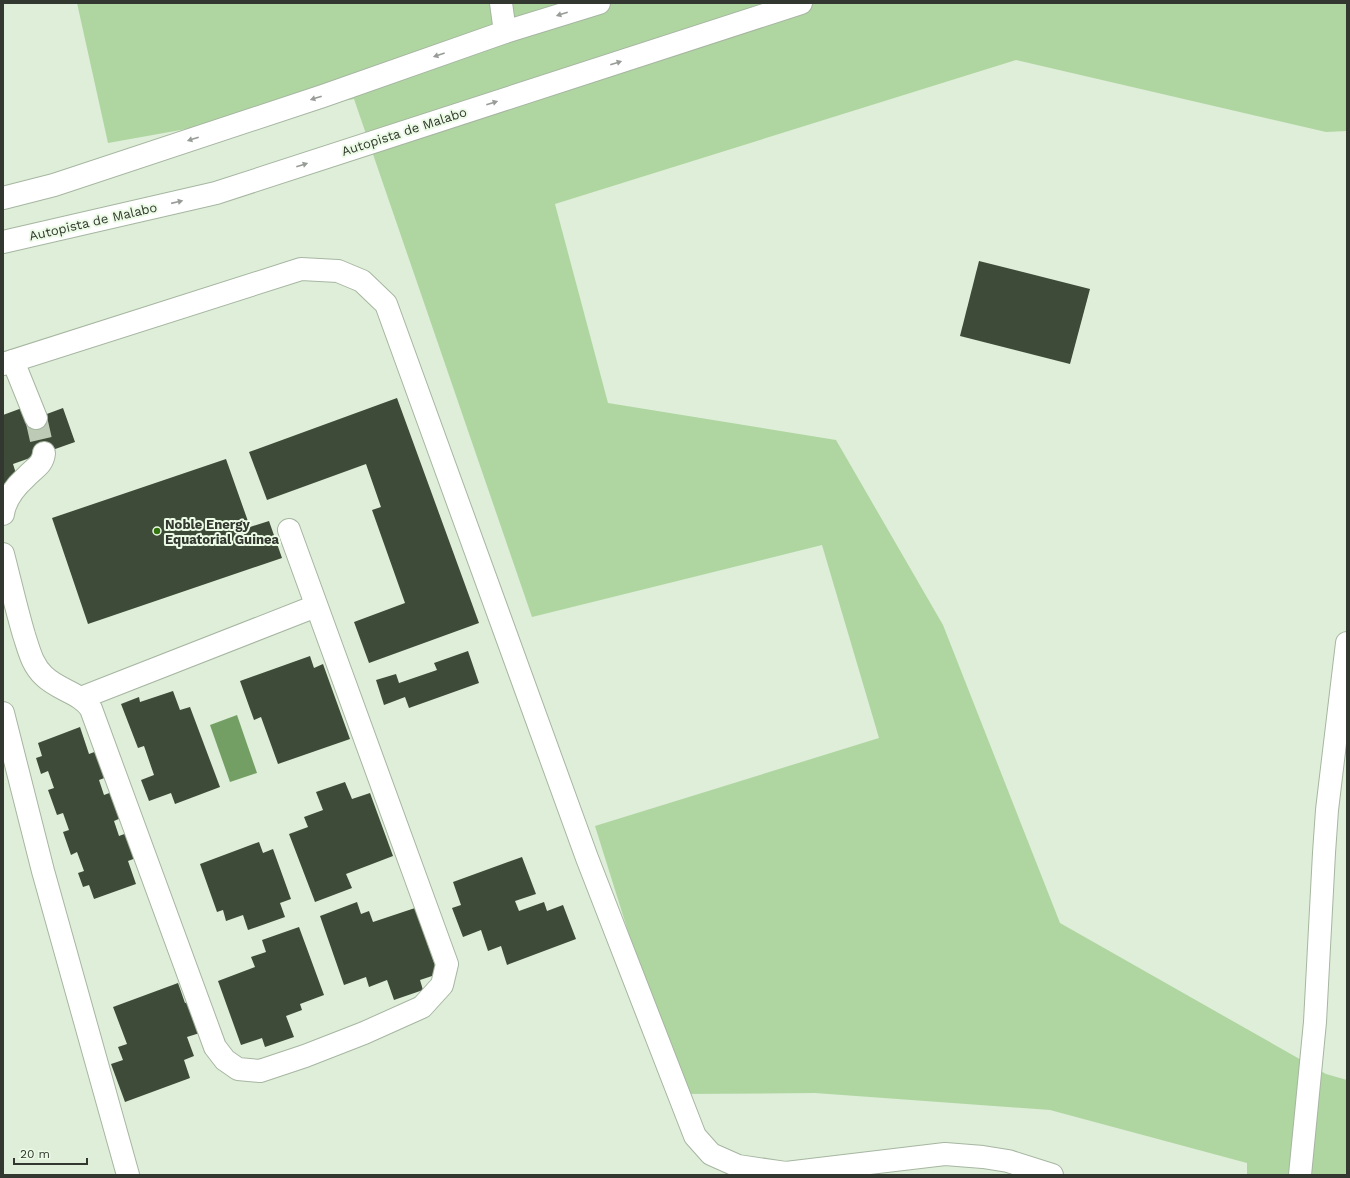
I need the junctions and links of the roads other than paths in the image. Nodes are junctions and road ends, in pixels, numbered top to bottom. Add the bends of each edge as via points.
1 (501, 3) edge
2 (599, 3) edge
3 (801, 3) edge
4 (505, 32) junction
5 (3, 198) edge
6 (3, 242) edge
7 (8, 362) edge
8 (36, 418) tunnel mouth
9 (44, 453) tunnel mouth
10 (3, 514) edge
11 (289, 530) dead end
12 (3, 554) edge
13 (316, 606) junction
14 (1347, 643) edge
15 (81, 698) junction
16 (3, 713) edge
17 (1342, 727) edge
18 (128, 1175) edge
19 (1052, 1175) edge
20 (1300, 1175) edge

1 - 4 main road
2 -> 4 main road
6 -> 3 main road, Autopista de Malabo via 216,193
4 -> 5 main road via 323,96 54,185
7 - 8 main road
7 - 19 main road via 301,269 338,271 362,281 386,304 584,851 695,1136 711,1154 738,1166 786,1173 945,1154 1008,1161
9 - 10 main road via 38,466 16,487 4,506
11 - 13 main road
12 - 15 main road via 18,615 37,669 55,685
13 - 15 main road
13 - 15 main road via 447,964 442,985 422,1007 364,1033 260,1071 238,1069 225,1060 215,1047 91,709
14 - 17 main road
16 - 18 main road via 43,871
17 - 20 main road via 1327,810 1315,1022

